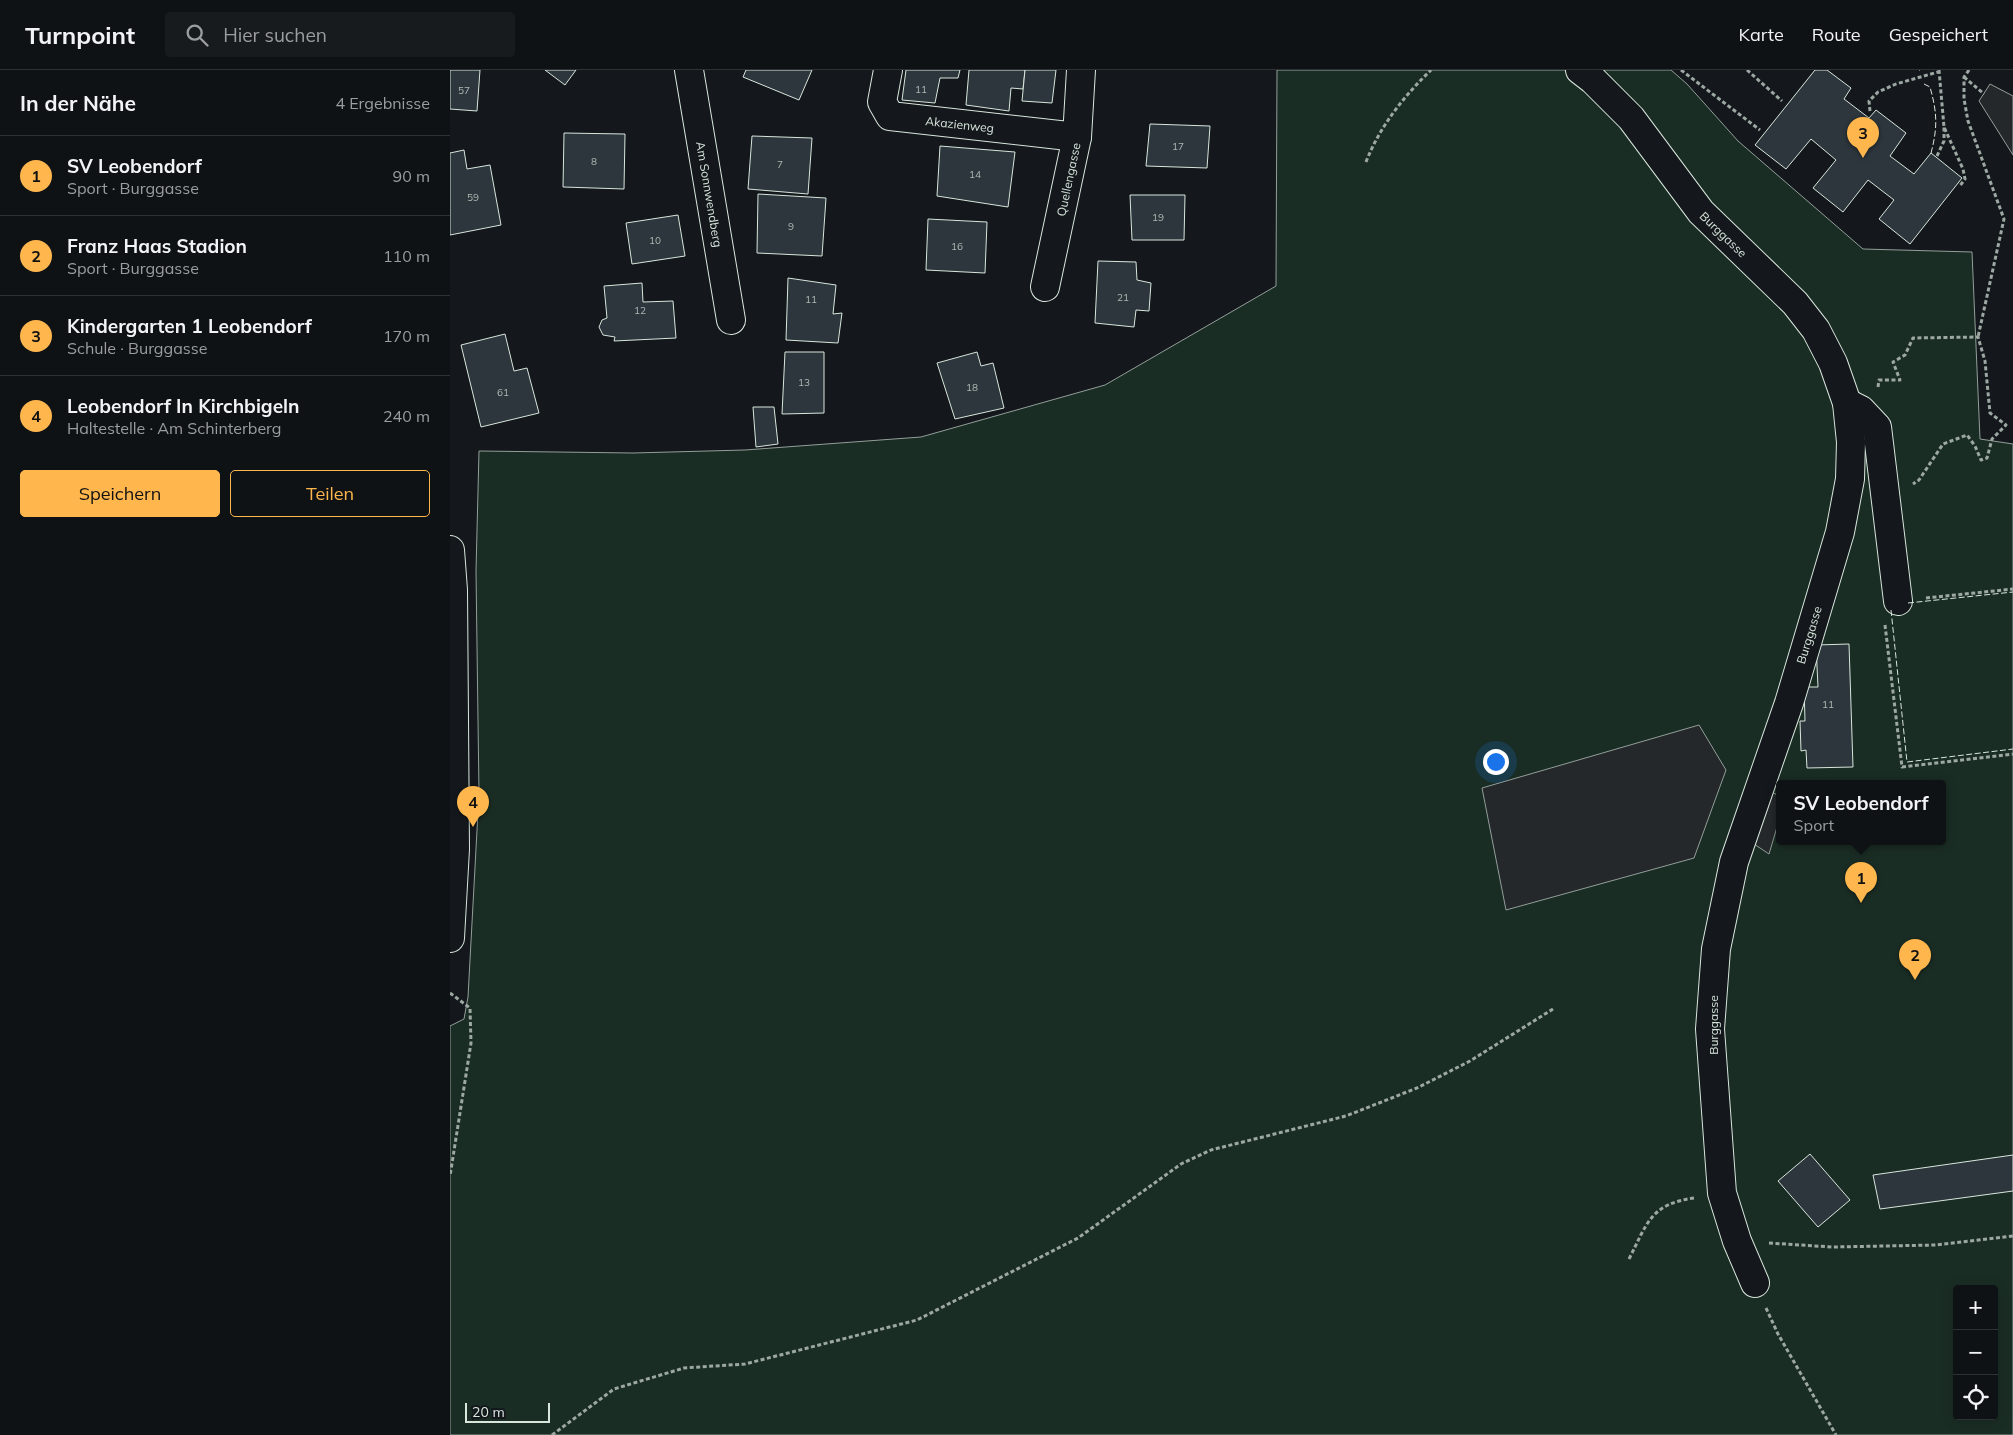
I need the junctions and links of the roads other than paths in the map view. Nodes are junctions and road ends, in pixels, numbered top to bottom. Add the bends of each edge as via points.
1 (689, 70) edge
2 (888, 70) edge
3 (1081, 70) edge
4 (1580, 70) edge
5 (1077, 137) junction
6 (1045, 287) dead end
7 (731, 320) dead end
8 (1847, 404) junction
9 (450, 550) edge
10 (1898, 601) road end
11 (453, 736) edge
12 (450, 938) edge
13 (1754, 1283) road end

1 - 7 street, Am Sonnwendberg
2 - 5 street, Akazienweg via 882,102 890,116
3 - 5 street, Quellengasse
4 - 8 street, Burggasse via 1631,118 1701,212 1795,303 1816,330 1833,363
5 - 6 street, Quellengasse
8 - 10 street via 1861,410 1877,427
8 - 13 street, Burggasse via 1850,479 1840,532 1788,703 1734,862 1716,949 1710,1029 1722,1193
9 - 11 street via 454,590
11 - 12 street via 456,849

